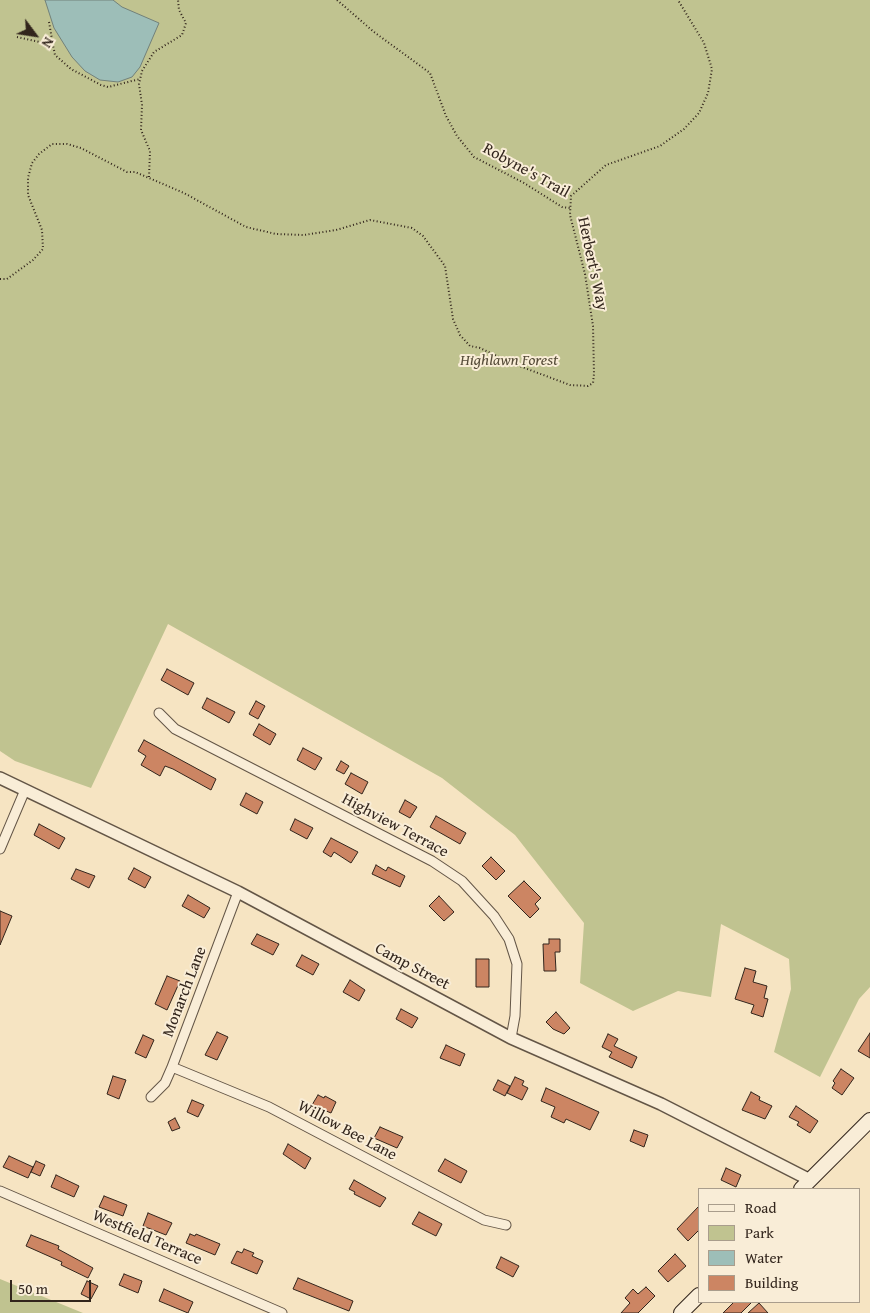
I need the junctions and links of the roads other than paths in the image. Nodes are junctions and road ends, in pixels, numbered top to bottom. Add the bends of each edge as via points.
1 (159, 713) dead end
2 (0, 778) edge
3 (25, 790) junction
4 (0, 849) edge
5 (238, 892) junction
6 (511, 1038) junction
7 (172, 1067) junction
8 (151, 1097) dead end
9 (870, 1120) edge
10 (806, 1185) edge
11 (0, 1192) edge
12 (506, 1225) dead end
13 (698, 1296) edge
14 (282, 1313) edge
15 (682, 1313) edge

1 - 6 street, Highview Terrace via 175,729 432,861 462,881 510,939 517,964
2 - 3 street, Camp Street
3 - 4 street
3 - 5 street, Camp Street
5 - 6 street, Camp Street
5 - 7 street, Monarch Lane
6 - 10 street, Camp Street via 661,1104
7 - 8 street, Monarch Lane via 165,1082
7 - 12 street, Willow Bee Lane via 269,1108 484,1220
9 - 10 main road
11 - 14 street, Westfield Terrace
13 - 15 main road

